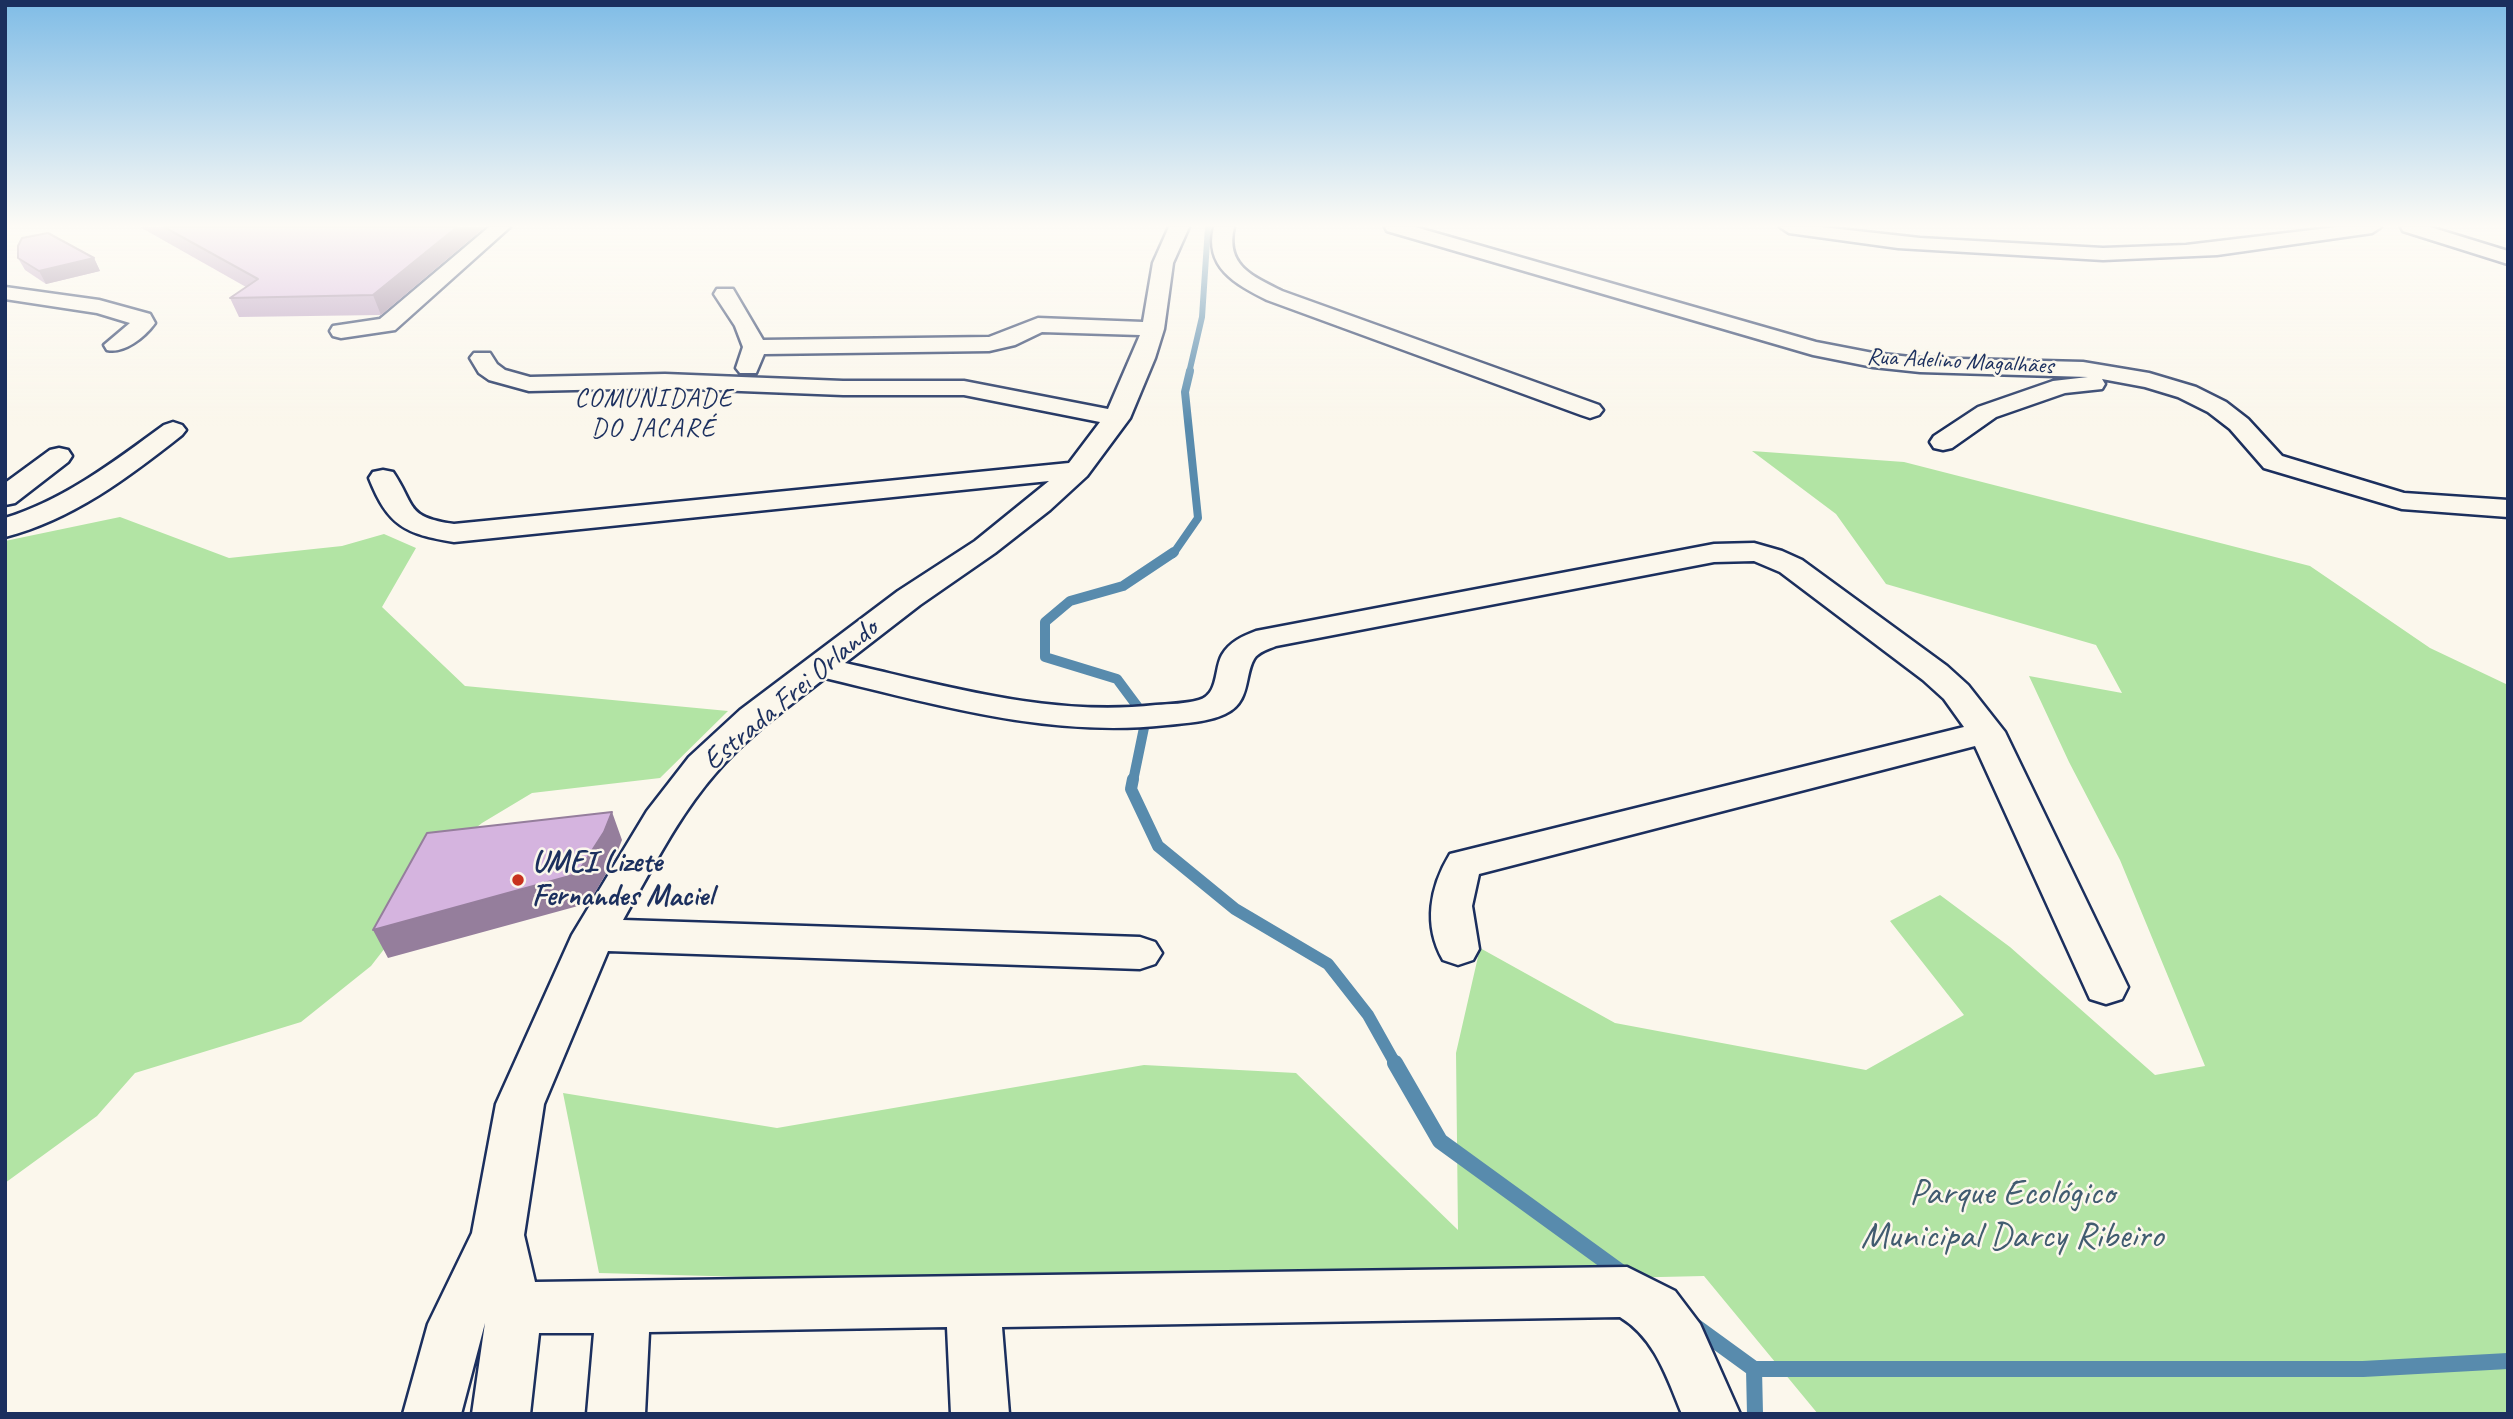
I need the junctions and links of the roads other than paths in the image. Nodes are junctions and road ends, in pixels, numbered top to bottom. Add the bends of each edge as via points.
1 (6, 293) edge
2 (424, 293) edge
3 (1158, 293) edge
4 (1270, 293) edge
5 (1626, 293) edge
6 (725, 294) dead end
7 (1153, 329) junction
8 (341, 331) dead end
9 (116, 345) dead end
10 (755, 347) junction
11 (482, 358) dead end
12 (2149, 380) junction
13 (742, 384) junction
14 (1590, 410) dead end
15 (1117, 418) junction
16 (173, 430) dead end
17 (1943, 442) dead end
18 (59, 456) dead end
19 (1077, 470) junction
20 (383, 478) dead end
21 (5, 497) edge
22 (2508, 509) edge
23 (5, 528) edge
24 (819, 667) junction
25 (1987, 732) junction
26 (593, 935) junction
27 (1458, 950) dead end
28 (1140, 953) dead end
29 (2106, 987) dead end
30 (498, 1236) junction
31 (974, 1301) junction
32 (623, 1307) junction
33 (514, 1308) junction
34 (432, 1414) edge
35 (501, 1414) edge
36 (616, 1414) edge
37 (981, 1414) edge
38 (1711, 1414) edge

1 - 9 street via 99,307 142,319 140,328
2 - 8 street via 387,325
3 - 7 street, Estrada Frei Orlando
4 - 14 street
5 - 12 street, Rua Adelino Magalhães via 1825,350 1920,365 2083,369
6 - 10 street
7 - 10 street via 1046,325 989,344
7 - 15 street, Estrada Frei Orlando
10 - 13 street
11 - 13 street via 497,375 529,384
12 - 17 street via 2062,386 1987,412
12 - 22 street, Rua Adelino Magalhães via 2217,407 2273,462 2402,500
13 - 15 street via 964,388
15 - 19 street, Estrada Frei Orlando
16 - 23 street via 73,497
18 - 21 street
19 - 20 street via 454,533 427,530 407,521 393,506
19 - 24 street, Estrada Frei Orlando via 985,547
24 - 25 street via 1033,714 1157,717 1206,709 1220,702 1234,678 1237,657 1268,638 1741,550 1772,555 1791,566 1935,673
24 - 26 street, Estrada Frei Orlando via 752,718 702,765 661,820
25 - 27 street via 1464,864 1454,881 1450,903
25 - 29 street
26 - 28 street
26 - 30 street, Estrada Frei Orlando via 520,1104
30 - 33 street, Estrada Frei Orlando
30 - 34 street, Estrada Frei Orlando via 456,1324
31 - 32 street
31 - 37 street
31 - 38 street via 1627,1292 1656,1309 1680,1343
32 - 33 street
32 - 36 street
33 - 35 street, Estrada Frei Orlando

